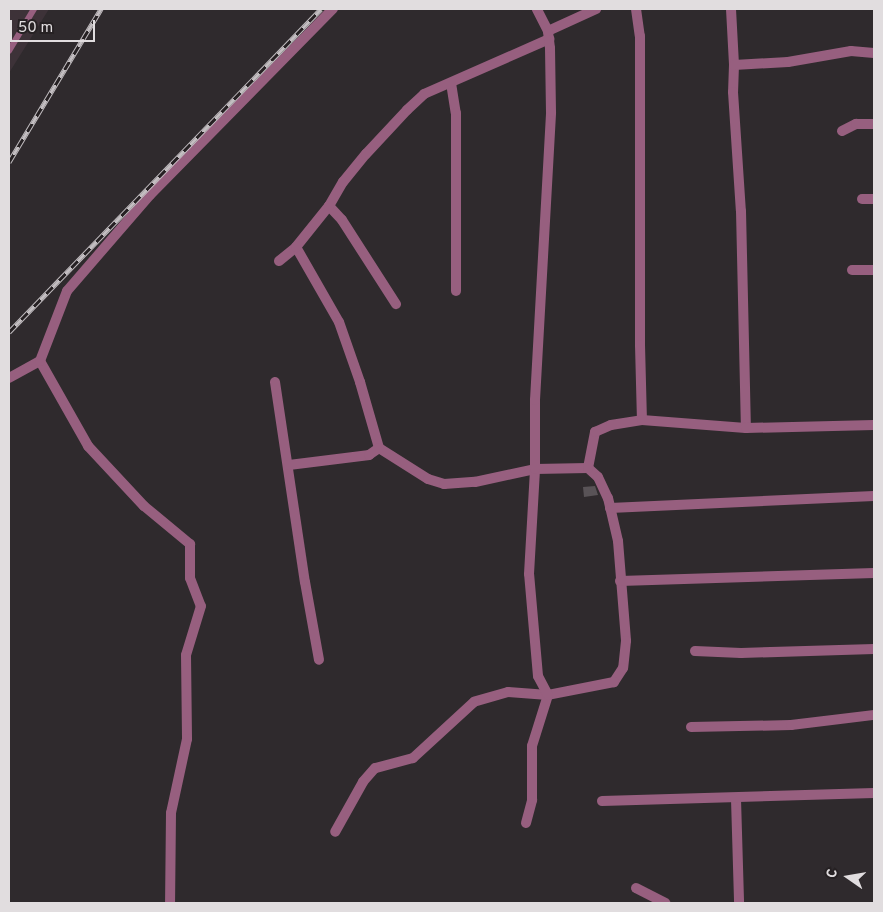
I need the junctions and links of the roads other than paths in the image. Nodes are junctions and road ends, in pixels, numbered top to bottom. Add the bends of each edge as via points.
1 (34, 9) edge
2 (333, 9) edge
3 (537, 9) edge
4 (596, 9) edge
5 (636, 9) edge
6 (731, 9) edge
7 (548, 35) junction
8 (9, 51) edge
9 (874, 53) edge
10 (734, 65) junction
11 (450, 83) junction
12 (874, 124) edge
13 (842, 131) dead end
14 (862, 199) dead end
15 (874, 199) edge
16 (329, 206) junction
17 (296, 247) junction
18 (279, 262) dead end
19 (852, 270) dead end
20 (874, 270) edge
21 (456, 291) dead end
22 (396, 304) dead end
23 (40, 361) junction
24 (9, 378) edge
25 (275, 382) dead end
26 (642, 420) junction
27 (874, 424) edge
28 (746, 428) junction
29 (379, 448) junction
30 (289, 465) junction
31 (588, 468) junction
32 (535, 469) junction
33 (874, 496) edge
34 (610, 508) junction
35 (874, 574) edge
36 (620, 581) junction
37 (874, 649) edge
38 (695, 651) dead end
39 (319, 660) dead end
40 (548, 695) junction
41 (874, 715) edge
42 (691, 727) dead end
43 (874, 794) edge
44 (736, 799) junction
45 (602, 801) dead end
46 (526, 823) dead end
47 (335, 832) dead end
48 (636, 888) dead end
49 (170, 903) edge
50 (665, 903) edge
51 (739, 903) edge

1 - 8 lane
2 - 23 street via 150,196 66,290
3 - 7 street
4 - 7 street
5 - 26 street via 640,36
6 - 10 street
7 - 11 street
7 - 32 street via 550,112 535,400
9 - 10 street via 851,51 788,62
10 - 28 street
11 - 16 street via 424,94 407,110 343,182
11 - 21 street via 456,113
12 - 13 street via 856,124
14 - 15 street
16 - 17 street
16 - 22 street via 342,220
17 - 18 street
17 - 29 street via 339,322
19 - 20 street
23 - 24 street
23 - 49 street via 88,446 144,506 190,544 190,578 201,606 186,655 187,739 171,813
25 - 30 street
26 - 28 street
26 - 31 street via 611,425 595,432
27 - 28 street
29 - 30 street via 369,455
29 - 32 street via 428,479 444,484 474,482
30 - 39 street
31 - 32 street
31 - 34 street via 598,477
32 - 40 street via 529,574 538,676
33 - 34 street
34 - 36 street via 618,541
35 - 36 street
36 - 40 street via 626,641 624,668 614,682
37 - 38 street via 742,653
40 - 46 street via 532,746 532,800
40 - 47 street via 508,692 474,702 413,758 375,768 363,782
41 - 42 street via 791,725
43 - 44 street
44 - 45 street
44 - 51 street
48 - 50 street

